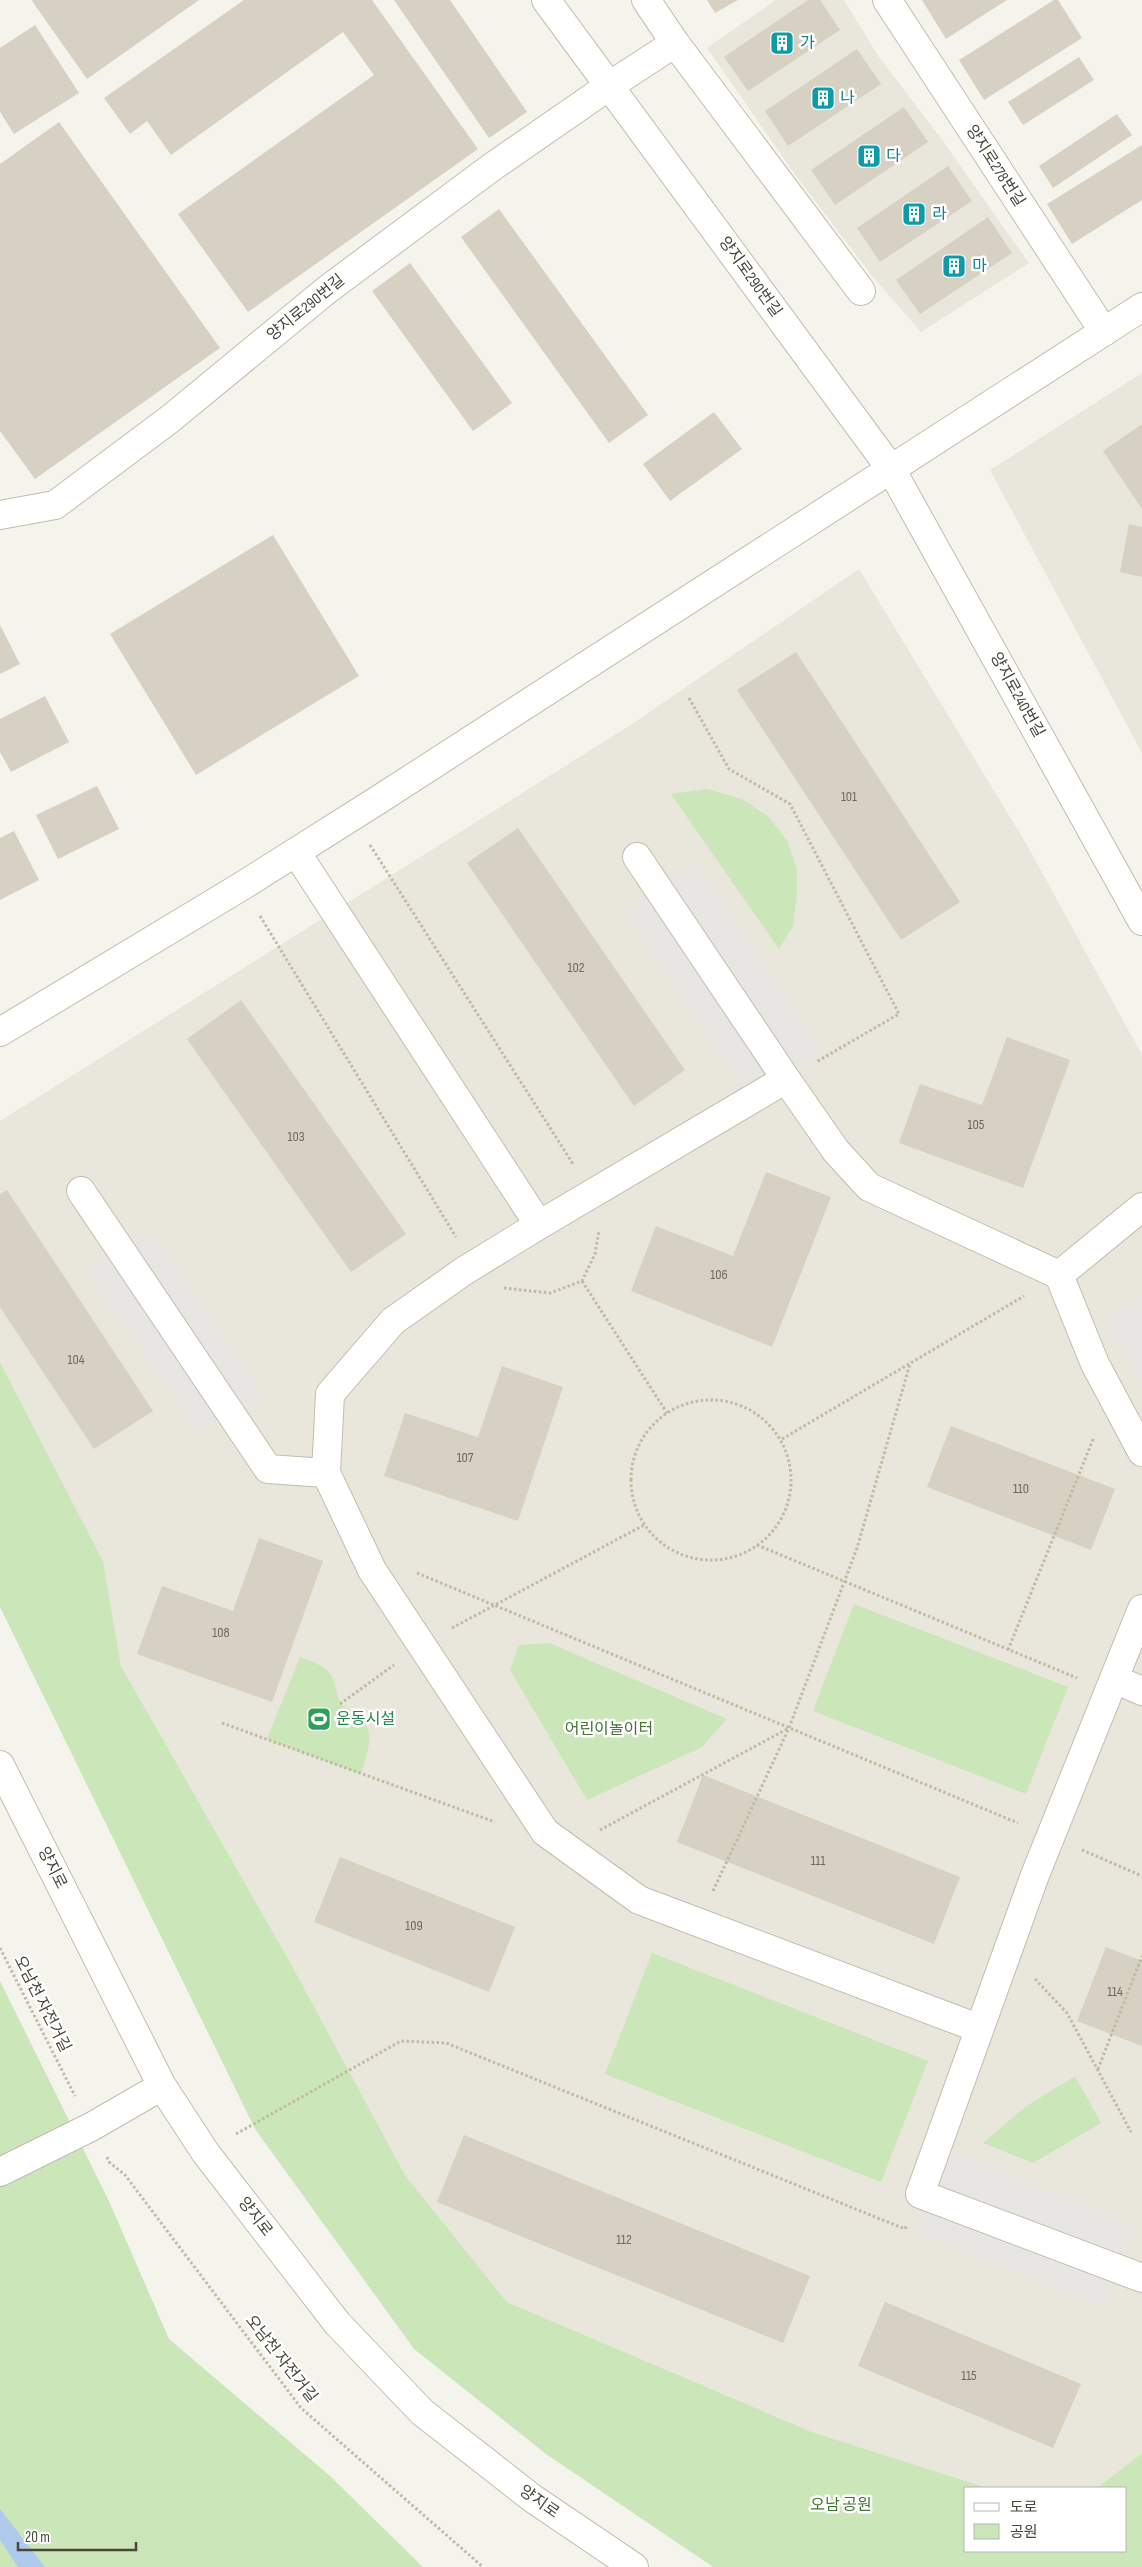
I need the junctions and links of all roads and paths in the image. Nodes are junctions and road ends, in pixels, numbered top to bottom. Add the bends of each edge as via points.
1 (546, 0) edge
2 (646, 0) edge
3 (887, 0) edge
4 (675, 43) junction
5 (609, 86) junction
6 (862, 291) dead end
7 (1142, 307) edge
8 (1104, 332) junction
9 (891, 469) junction
10 (0, 515) edge
11 (689, 698) dead end
12 (352, 817) junction
13 (296, 852) junction
14 (637, 857) dead end
15 (242, 886) junction
16 (1142, 921) edge
17 (0, 1032) edge
18 (786, 1079) junction
19 (81, 1191) dead end
20 (592, 1193) junction
21 (1142, 1208) edge
22 (539, 1225) junction
23 (474, 1266) junction
24 (1059, 1276) junction
25 (582, 1281) junction
26 (910, 1364) junction
27 (1111, 1394) junction
28 (666, 1413) junction
29 (782, 1439) junction
30 (1142, 1452) edge
31 (326, 1472) junction
32 (644, 1524) junction
33 (757, 1545) junction
34 (416, 1573) dead end
35 (844, 1582) junction
36 (495, 1605) junction
37 (1142, 1609) edge
38 (422, 1645) junction
39 (1008, 1650) junction
40 (1112, 1685) junction
41 (1142, 1690) edge
42 (340, 1704) dead end
43 (222, 1723) dead end
44 (789, 1728) junction
45 (0, 1766) edge
46 (502, 1824) dead end
47 (1051, 1837) junction
48 (567, 1848) junction
49 (1142, 1876) edge
50 (698, 1923) junction
51 (0, 1948) edge
52 (1008, 1950) junction
53 (1142, 1956) edge
54 (978, 2028) junction
55 (63, 2070) dead end
56 (1098, 2070) junction
57 (162, 2086) junction
58 (1131, 2132) dead end
59 (205, 2152) junction
60 (109, 2162) dead end
61 (0, 2172) edge
62 (920, 2194) junction
63 (1142, 2278) edge
64 (483, 2567) edge
65 (634, 2567) edge

1 - 5 street, 양지로290번길
2 - 4 street
3 - 8 street, 양지로278번길
4 - 5 street, 양지로290번길
4 - 6 street
5 - 9 street, 양지로290번길
5 - 10 street, 양지로290번길 via 492,167 328,289 170,419 55,505
7 - 8 street
8 - 9 street
9 - 12 street
9 - 16 street, 양지로240번길
11 - 18 path via 729,769 790,804 898,1014
12 - 13 street
12 - 20 path
13 - 15 street
13 - 22 street
14 - 18 street
15 - 17 street
15 - 23 path
18 - 20 street
18 - 24 street via 836,1151 869,1187
19 - 31 street via 268,1469
20 - 22 street
20 - 25 path via 599,1227 595,1254
21 - 24 street
22 - 23 street
23 - 25 path via 505,1288 550,1293
23 - 31 street via 393,1321 330,1394
24 - 26 path
24 - 27 street via 1095,1364
25 - 28 path
26 - 29 path
26 - 35 path via 857,1548
27 - 30 street
27 - 39 path
28 - 29 path via 690,1402 715,1400 739,1404 763,1418
28 - 32 path via 648,1430 636,1452 632,1469 634,1502
29 - 33 path via 791,1466 791,1494 781,1520
31 - 38 street via 372,1570
32 - 33 path via 662,1543 684,1555 711,1560 739,1555
32 - 36 path
33 - 35 path
34 - 36 path
35 - 39 path
35 - 44 path
36 - 38 path
36 - 44 path
37 - 40 street
38 - 42 path
38 - 48 street via 544,1832
39 - 40 path
40 - 41 street
40 - 47 street
43 - 46 path
44 - 47 path
44 - 48 path
44 - 50 path
45 - 57 street, 양지로
47 - 49 path
47 - 52 street
48 - 50 street via 639,1900
50 - 54 street
51 - 55 path, 오남천 자전거길
52 - 54 street
52 - 56 path via 1067,2013
53 - 56 path
54 - 62 street
56 - 58 path
57 - 59 street, 양지로
57 - 61 street
59 - 62 path via 401,2041 446,2042 905,2229
59 - 65 street, 양지로 via 338,2323 422,2412 532,2498
60 - 64 path, 오남천 자전거길 via 125,2175 301,2408
62 - 63 street

